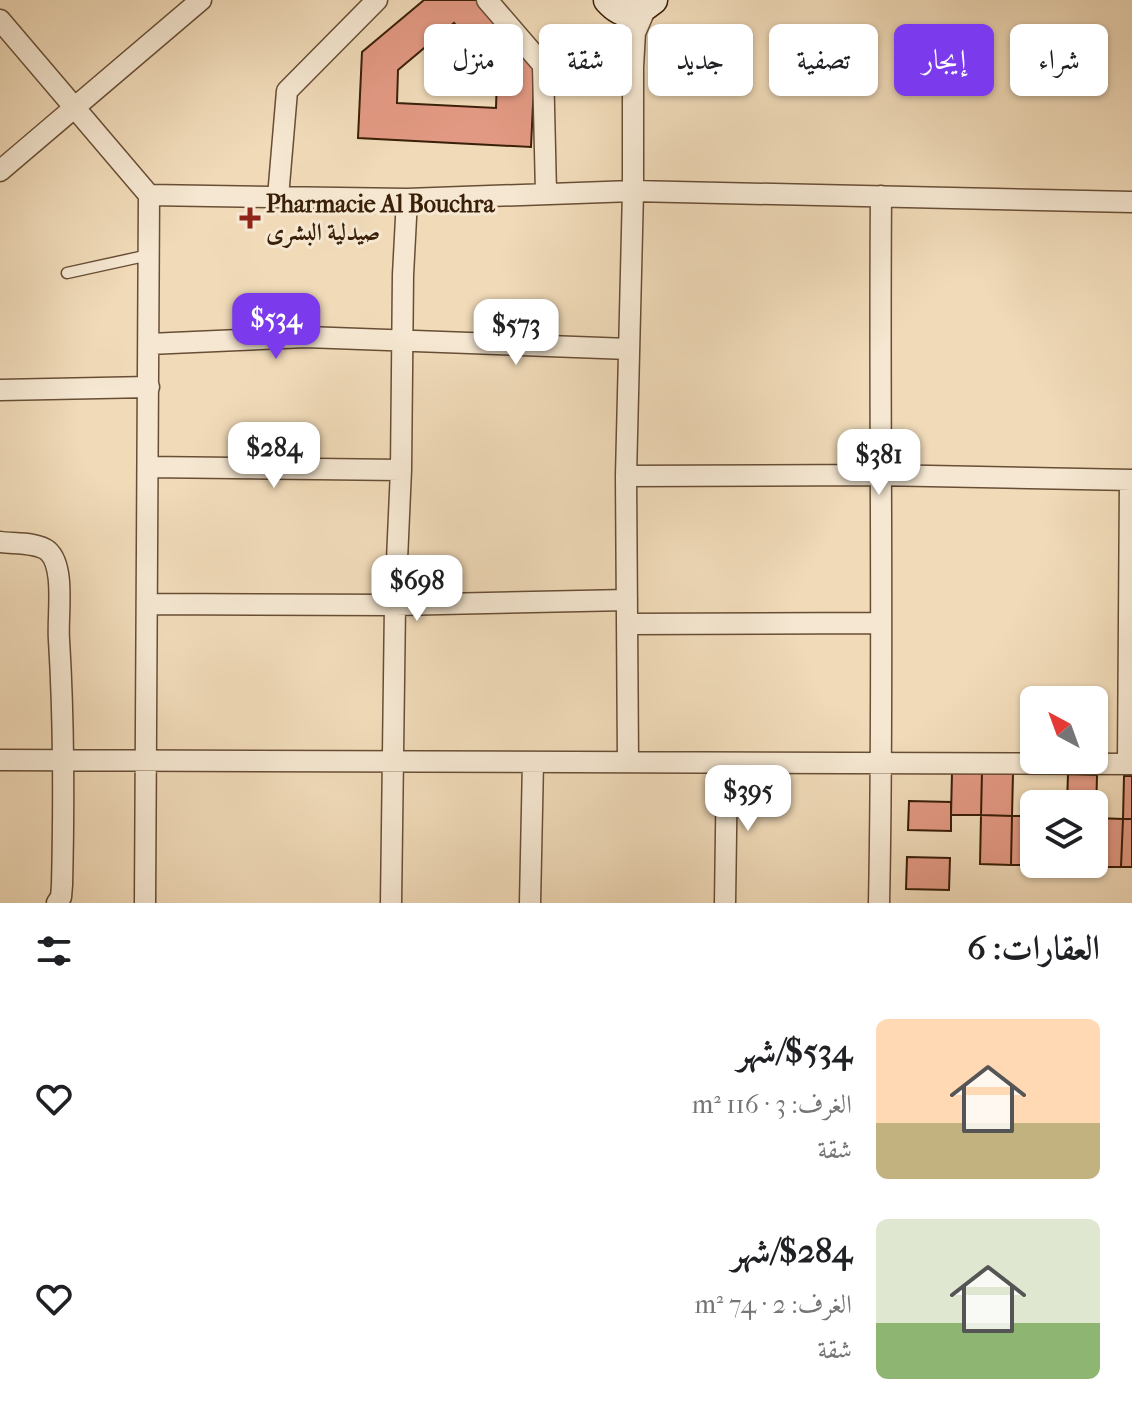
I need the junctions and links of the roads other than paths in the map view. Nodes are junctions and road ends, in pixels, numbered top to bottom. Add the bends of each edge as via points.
1 (201, 0) edge
2 (377, 0) edge
3 (487, 0) edge
4 (647, 2) edge
5 (613, 3) edge
6 (0, 20) edge
7 (633, 67) junction
8 (73, 109) junction
9 (0, 171) edge
10 (633, 191) junction
11 (546, 193) junction
12 (149, 195) junction
13 (881, 196) junction
14 (278, 197) junction
15 (407, 199) junction
16 (1132, 202) edge
17 (149, 255) junction
18 (67, 273) dead end
19 (404, 341) junction
20 (149, 344) junction
21 (629, 349) junction
22 (149, 387) junction
23 (0, 390) edge
24 (148, 467) junction
25 (401, 470) junction
26 (879, 475) junction
27 (626, 476) junction
28 (1131, 480) edge
29 (0, 542) edge
30 (627, 600) junction
31 (148, 604) junction
32 (395, 605) junction
33 (880, 623) junction
34 (627, 624) junction
35 (0, 760) edge
36 (64, 761) junction
37 (395, 761) junction
38 (628, 761) junction
39 (144, 762) junction
40 (533, 762) junction
41 (727, 763) junction
42 (882, 764) junction
43 (1130, 764) edge
44 (57, 903) edge
45 (145, 903) edge
46 (391, 903) edge
47 (530, 903) edge
48 (725, 903) edge
49 (879, 903) edge

1 - 8 street
2 - 14 street via 287,91
3 - 11 street via 543,65
4 - 5 street via 630,14
4 - 7 street via 635,33
5 - 7 street
6 - 8 street
7 - 10 street
8 - 9 street
8 - 12 street
10 - 11 street
10 - 13 street
10 - 21 street
11 - 15 street
12 - 14 street
12 - 17 street
13 - 16 street
13 - 26 street
14 - 15 street
15 - 19 street
17 - 18 lane
17 - 20 street
19 - 20 street via 306,337
19 - 21 street
19 - 25 street
20 - 22 street
21 - 27 street
22 - 23 street
22 - 24 street
24 - 25 street
24 - 31 street
25 - 32 street
26 - 27 street
26 - 28 street
26 - 33 street
27 - 30 street
28 - 43 street
29 - 36 street via 39,546 55,561
30 - 32 street
30 - 34 street
31 - 32 street
31 - 39 street
32 - 37 street
33 - 34 street
33 - 42 street
34 - 38 street
35 - 36 street
36 - 39 street
36 - 44 street via 62,885
37 - 39 street
37 - 40 street
37 - 46 street
38 - 40 street
38 - 41 street
39 - 45 street
40 - 47 street
41 - 42 street
41 - 48 street
42 - 43 street
42 - 49 street

